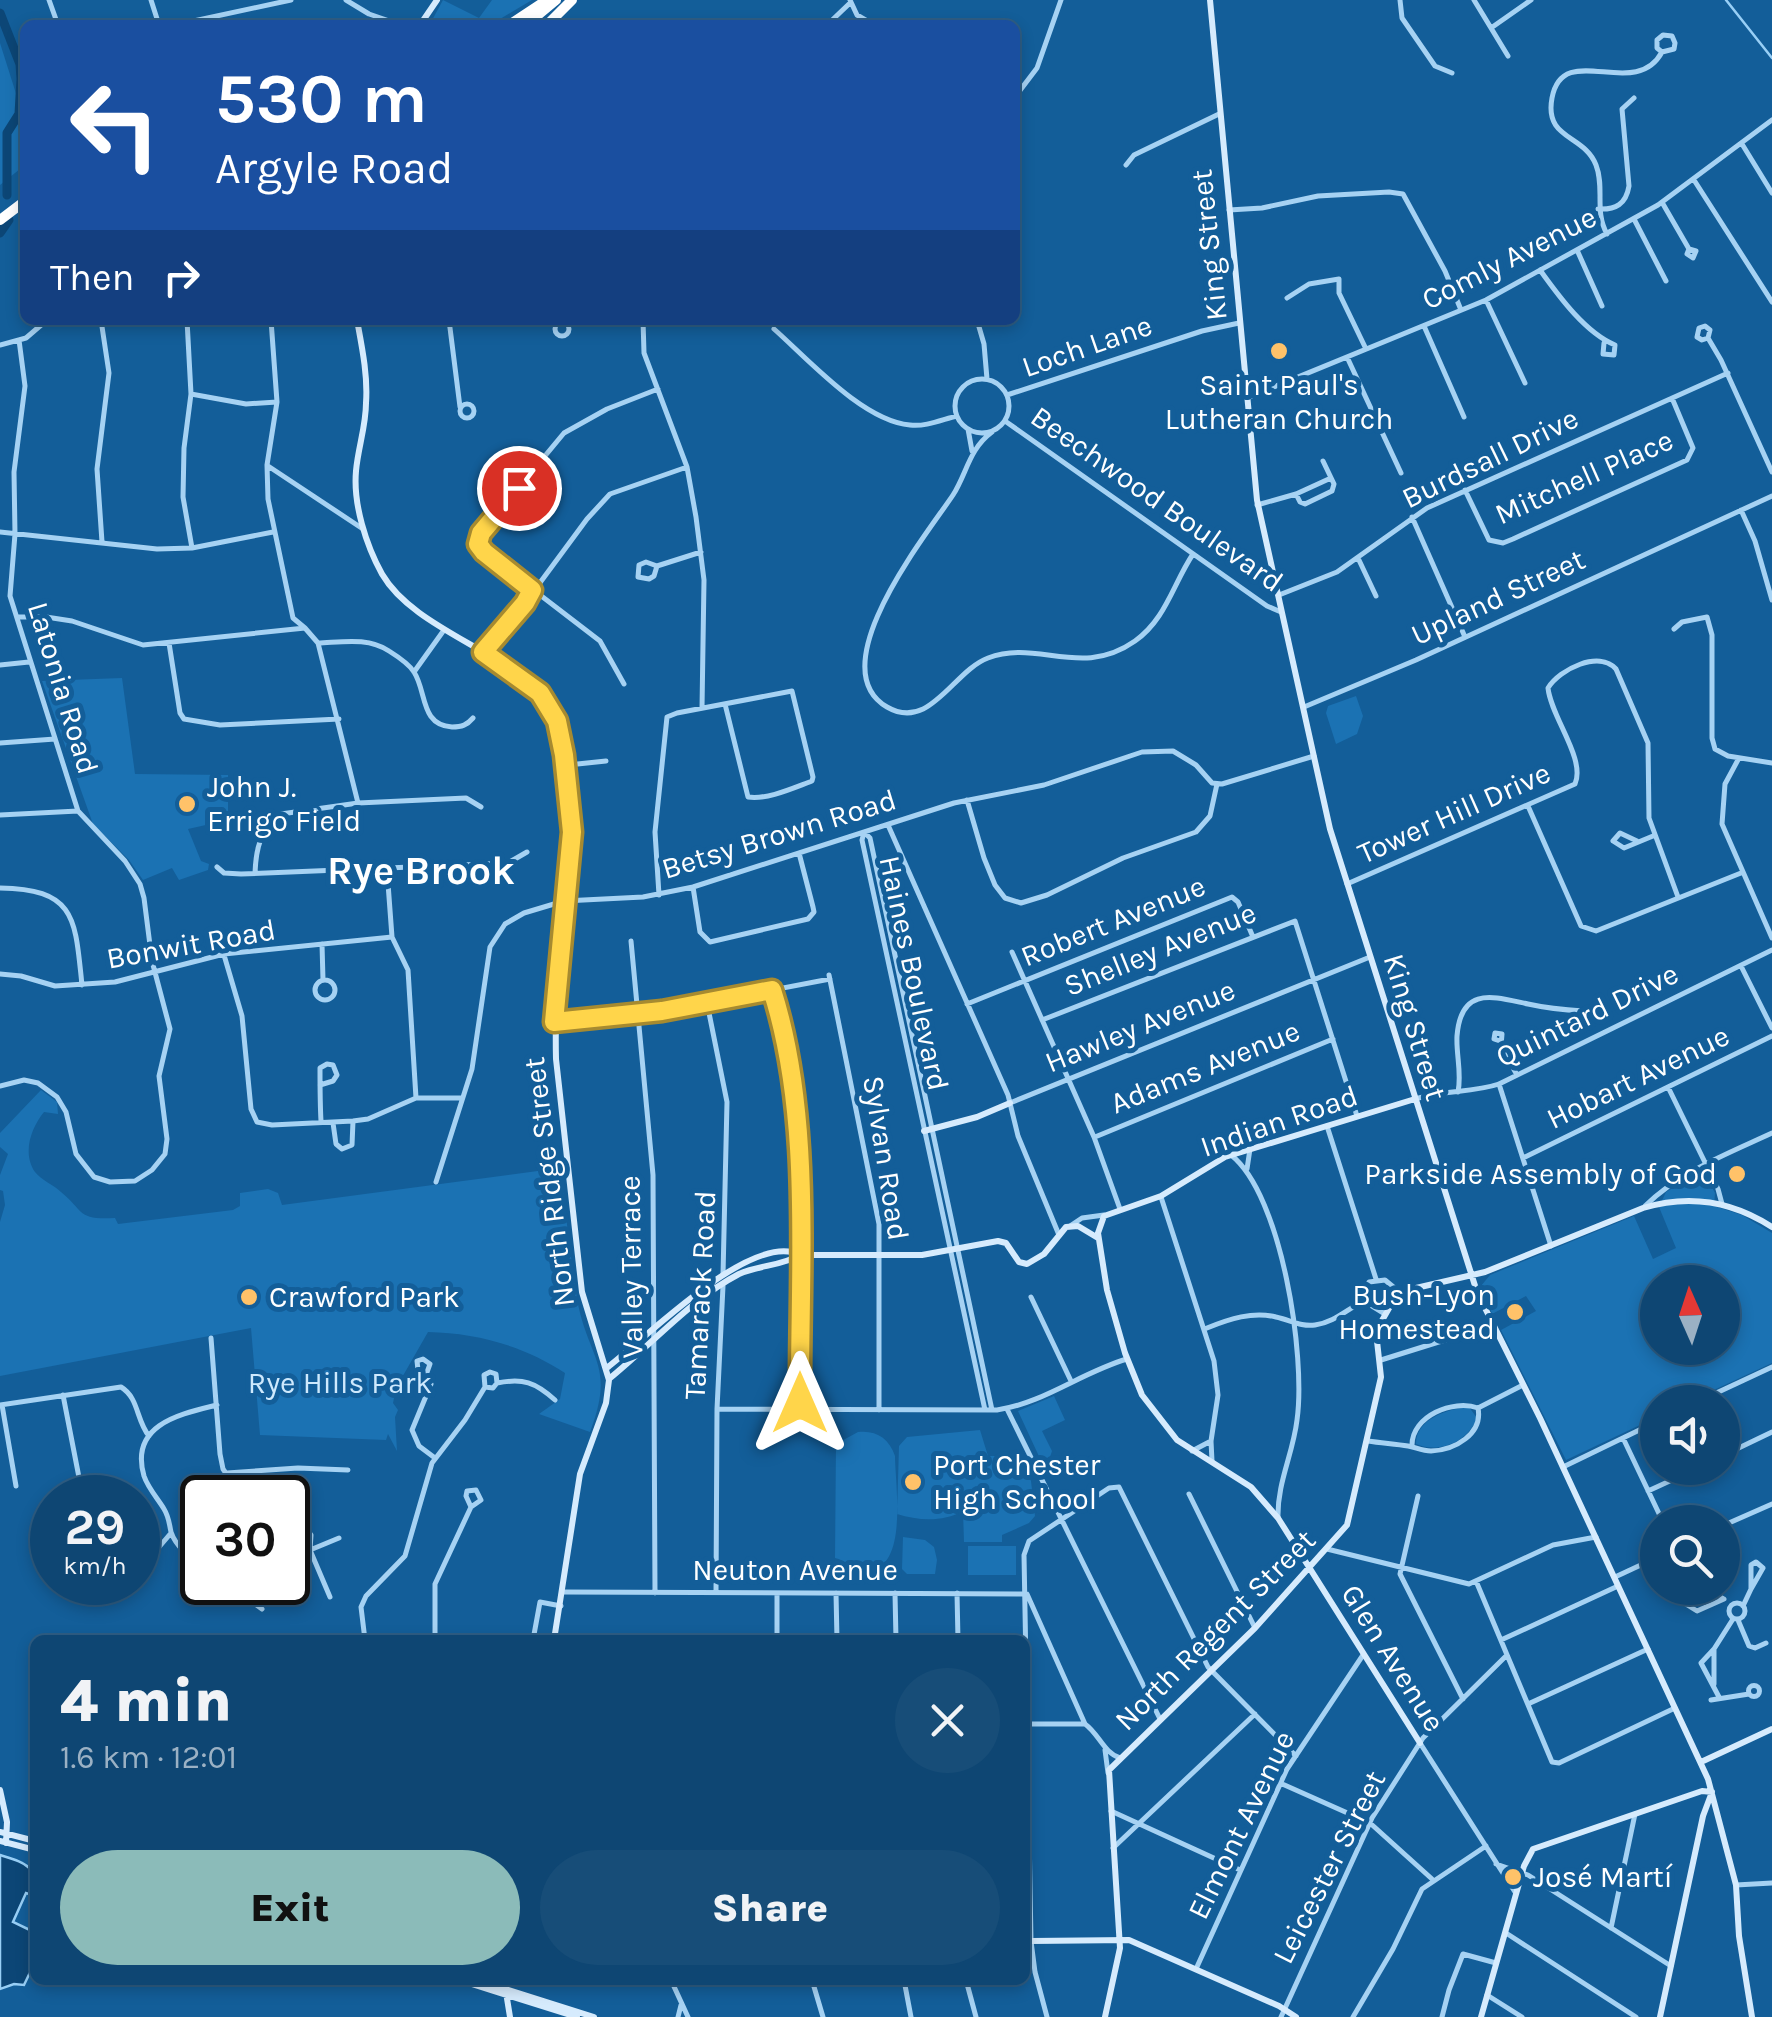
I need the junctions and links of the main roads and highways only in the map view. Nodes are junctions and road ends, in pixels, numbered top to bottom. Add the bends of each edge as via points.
1 (547, 0) edge
2 (556, 0) edge
3 (569, 0) edge
4 (517, 20) edge
5 (532, 20) edge
6 (543, 20) edge
7 (552, 20) edge
8 (20, 205) edge
9 (0, 220) edge

1 - 4 highway
2 - 5 highway
3 - 6 highway
3 - 7 highway
8 - 9 highway

